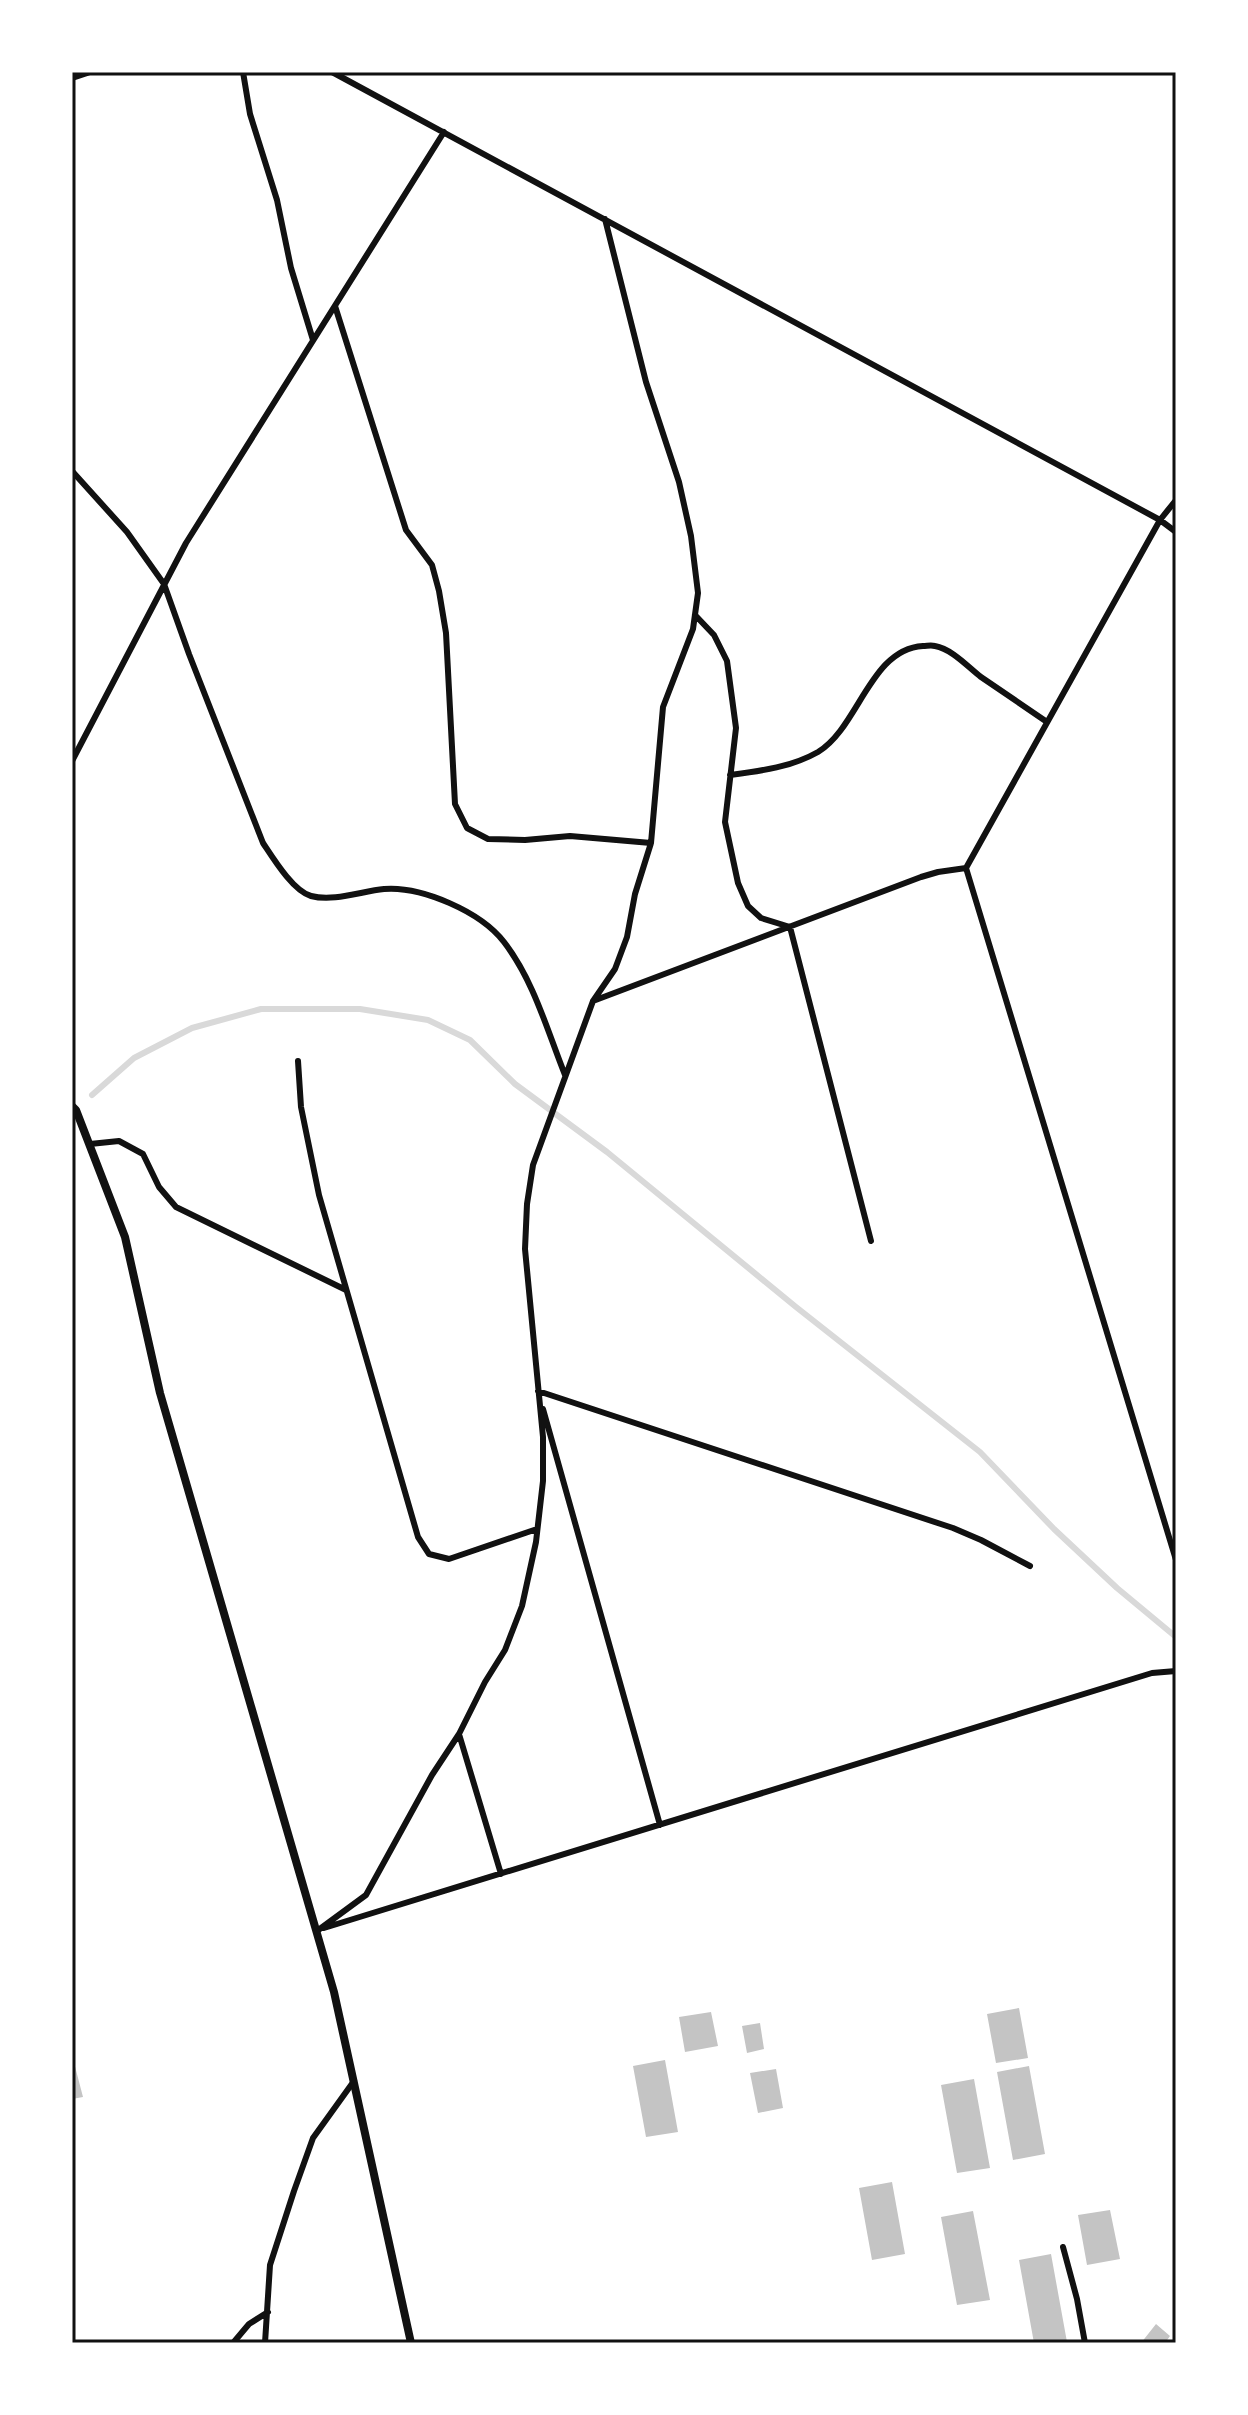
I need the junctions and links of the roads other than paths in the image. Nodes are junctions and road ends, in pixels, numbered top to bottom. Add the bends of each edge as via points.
1 (87, 72) edge
2 (243, 72) edge
3 (332, 72) edge
4 (72, 77) edge
5 (444, 132) junction
6 (605, 219) junction
7 (335, 306) junction
8 (313, 340) junction
9 (72, 471) edge
10 (1176, 500) edge
11 (1160, 520) junction
12 (1176, 532) edge
13 (164, 584) junction
14 (695, 615) junction
15 (1047, 722) junction
16 (72, 761) edge
17 (730, 775) junction
18 (651, 843) junction
19 (966, 868) junction
20 (790, 927) junction
21 (593, 1001) junction
22 (298, 1061) dead end
23 (565, 1076) junction
24 (72, 1106) edge
25 (90, 1144) junction
26 (871, 1241) dead end
27 (346, 1290) junction
28 (538, 1391) junction
29 (537, 1529) junction
30 (1176, 1529) edge
31 (1169, 1537) junction
32 (1176, 1560) edge
33 (1030, 1566) dead end
34 (1176, 1671) edge
35 (459, 1734) junction
36 (660, 1825) junction
37 (501, 1874) junction
38 (317, 1931) junction
39 (354, 2081) junction
40 (1063, 2247) dead end
41 (268, 2312) junction
42 (233, 2343) edge
43 (265, 2343) edge
44 (411, 2343) edge
45 (1085, 2343) edge

1 - 4 street
2 - 8 lane
3 - 5 lane
5 - 6 lane
5 - 7 lane
6 - 11 lane
6 - 14 lane via 646,382 679,482 698,593
7 - 8 lane
7 - 18 lane via 406,530 432,565 439,591 455,804 467,828 488,839 570,836
8 - 13 lane
9 - 13 lane via 127,532
10 - 11 lane
11 - 12 lane
11 - 15 lane
13 - 16 lane
13 - 23 lane via 263,843 280,871 310,896 386,888 428,895 474,915 503,940 528,978
14 - 17 lane via 714,635 727,661 736,728
14 - 18 lane via 663,707
15 - 17 lane via 946,652 935,646 913,647 895,655 820,751 768,770
15 - 19 lane
17 - 20 lane via 725,822 738,883 748,906 761,918
18 - 21 lane via 627,937 615,969
19 - 20 lane via 921,877
19 - 31 lane
20 - 21 lane
20 - 26 lane
21 - 23 lane
22 - 27 lane via 309,1152
23 - 28 lane via 533,1165 527,1204 525,1249
24 - 25 street
25 - 27 lane via 119,1141 143,1154 176,1207
25 - 38 street via 125,1237 160,1393
27 - 29 lane via 411,1516 429,1554 449,1559
28 - 29 lane via 543,1481
28 - 33 lane via 953,1528
28 - 36 lane
29 - 35 lane via 522,1606 505,1650
30 - 31 lane
31 - 32 lane
34 - 36 lane via 1152,1673
35 - 37 lane
35 - 38 lane via 366,1895
36 - 37 lane
37 - 38 lane
38 - 39 street
39 - 41 lane via 313,2138 270,2265
39 - 44 street
40 - 45 lane
41 - 42 lane
41 - 43 lane

